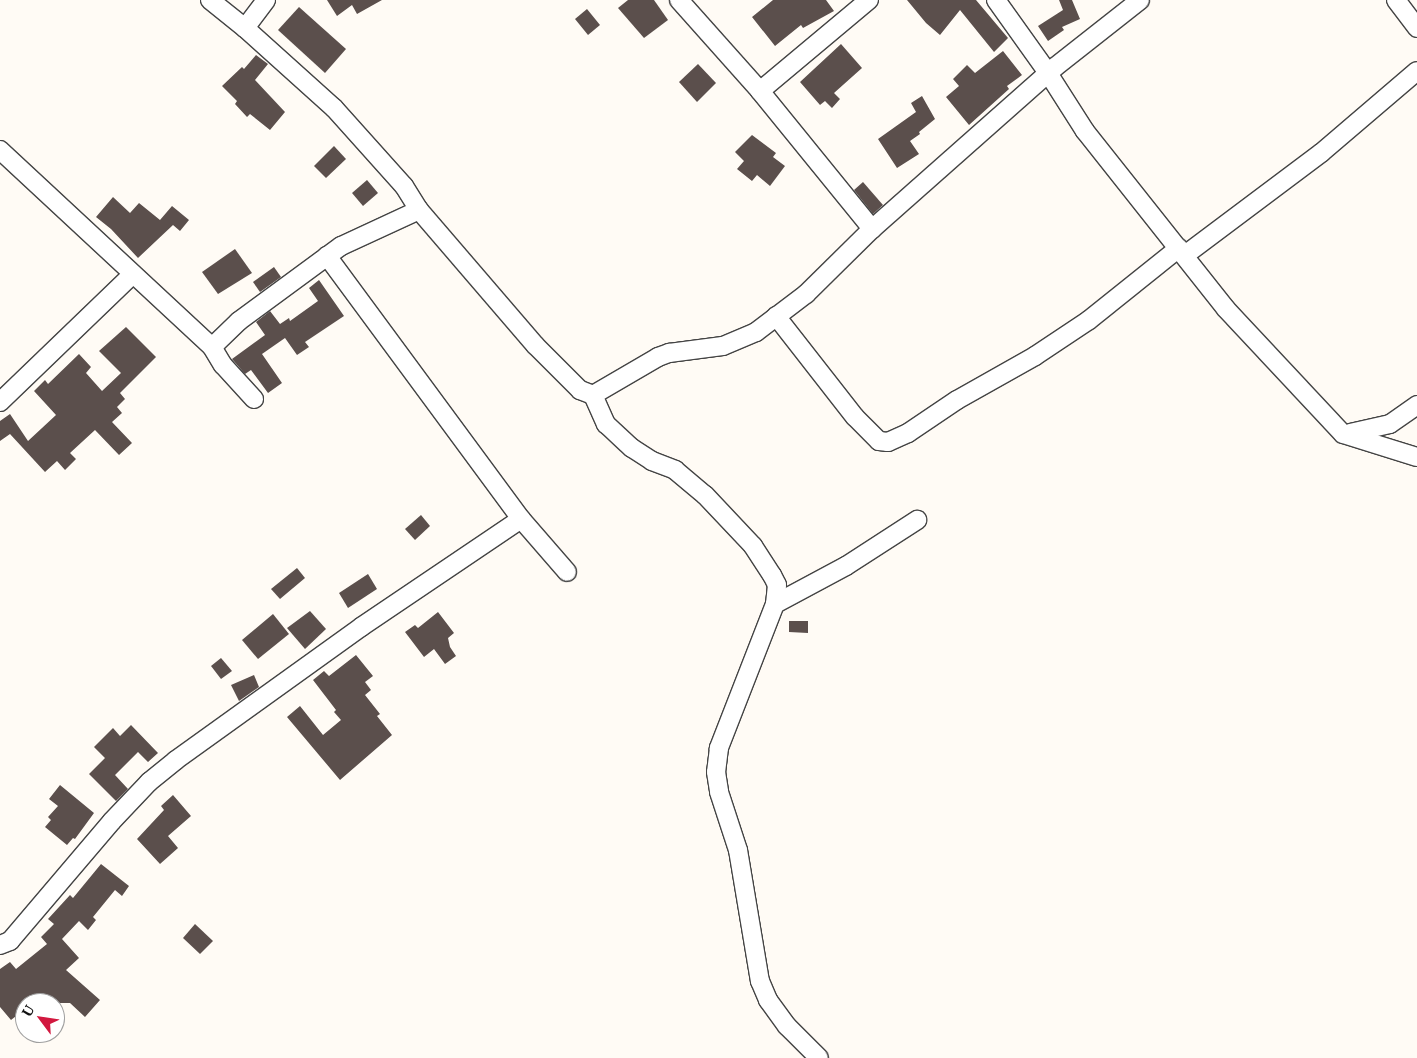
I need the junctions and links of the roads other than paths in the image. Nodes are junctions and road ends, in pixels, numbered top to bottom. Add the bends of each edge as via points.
1 (210, 0) edge
2 (266, 0) edge
3 (679, 0) edge
4 (869, 0) edge
5 (996, 0) edge
6 (1140, 0) edge
7 (1396, 0) edge
8 (245, 28) junction
9 (1417, 28) edge
10 (1417, 71) edge
11 (1048, 73) junction
12 (760, 91) junction
13 (0, 150) edge
14 (419, 210) junction
15 (872, 229) junction
16 (1182, 252) junction
17 (327, 256) junction
18 (132, 275) junction
19 (776, 316) junction
20 (212, 347) junction
21 (592, 395) junction
22 (254, 399) dead end
23 (0, 402) edge
24 (1417, 405) edge
25 (1343, 434) junction
26 (1417, 457) edge
27 (521, 519) junction
28 (917, 520) dead end
29 (567, 572) dead end
30 (775, 604) junction
31 (0, 945) edge
32 (819, 1058) edge

1 - 8 street
2 - 8 street
3 - 12 street
4 - 12 street
5 - 11 street
6 - 11 street
7 - 9 street
8 - 14 street via 334,108 404,186
10 - 16 street via 1321,153
11 - 15 street
11 - 16 street via 1085,131
12 - 15 street
13 - 18 street
14 - 17 street via 341,246
14 - 21 street via 535,345 580,390
15 - 19 street via 806,294
16 - 19 street via 1051,346 957,400 908,434 888,442 879,441 855,417
16 - 25 street via 1226,308
17 - 20 street via 238,321
17 - 27 street
18 - 20 street
18 - 23 street
19 - 21 street via 756,332 723,346 658,357
20 - 22 street
21 - 30 street via 606,424 632,448 675,470 705,495 753,546 777,585
24 - 25 street via 1390,424
25 - 26 street
27 - 29 street
27 - 31 street via 361,627 149,782 10,941
28 - 30 street via 846,566
30 - 32 street via 719,748 716,772 719,792 738,850 760,981 768,1000 787,1026

